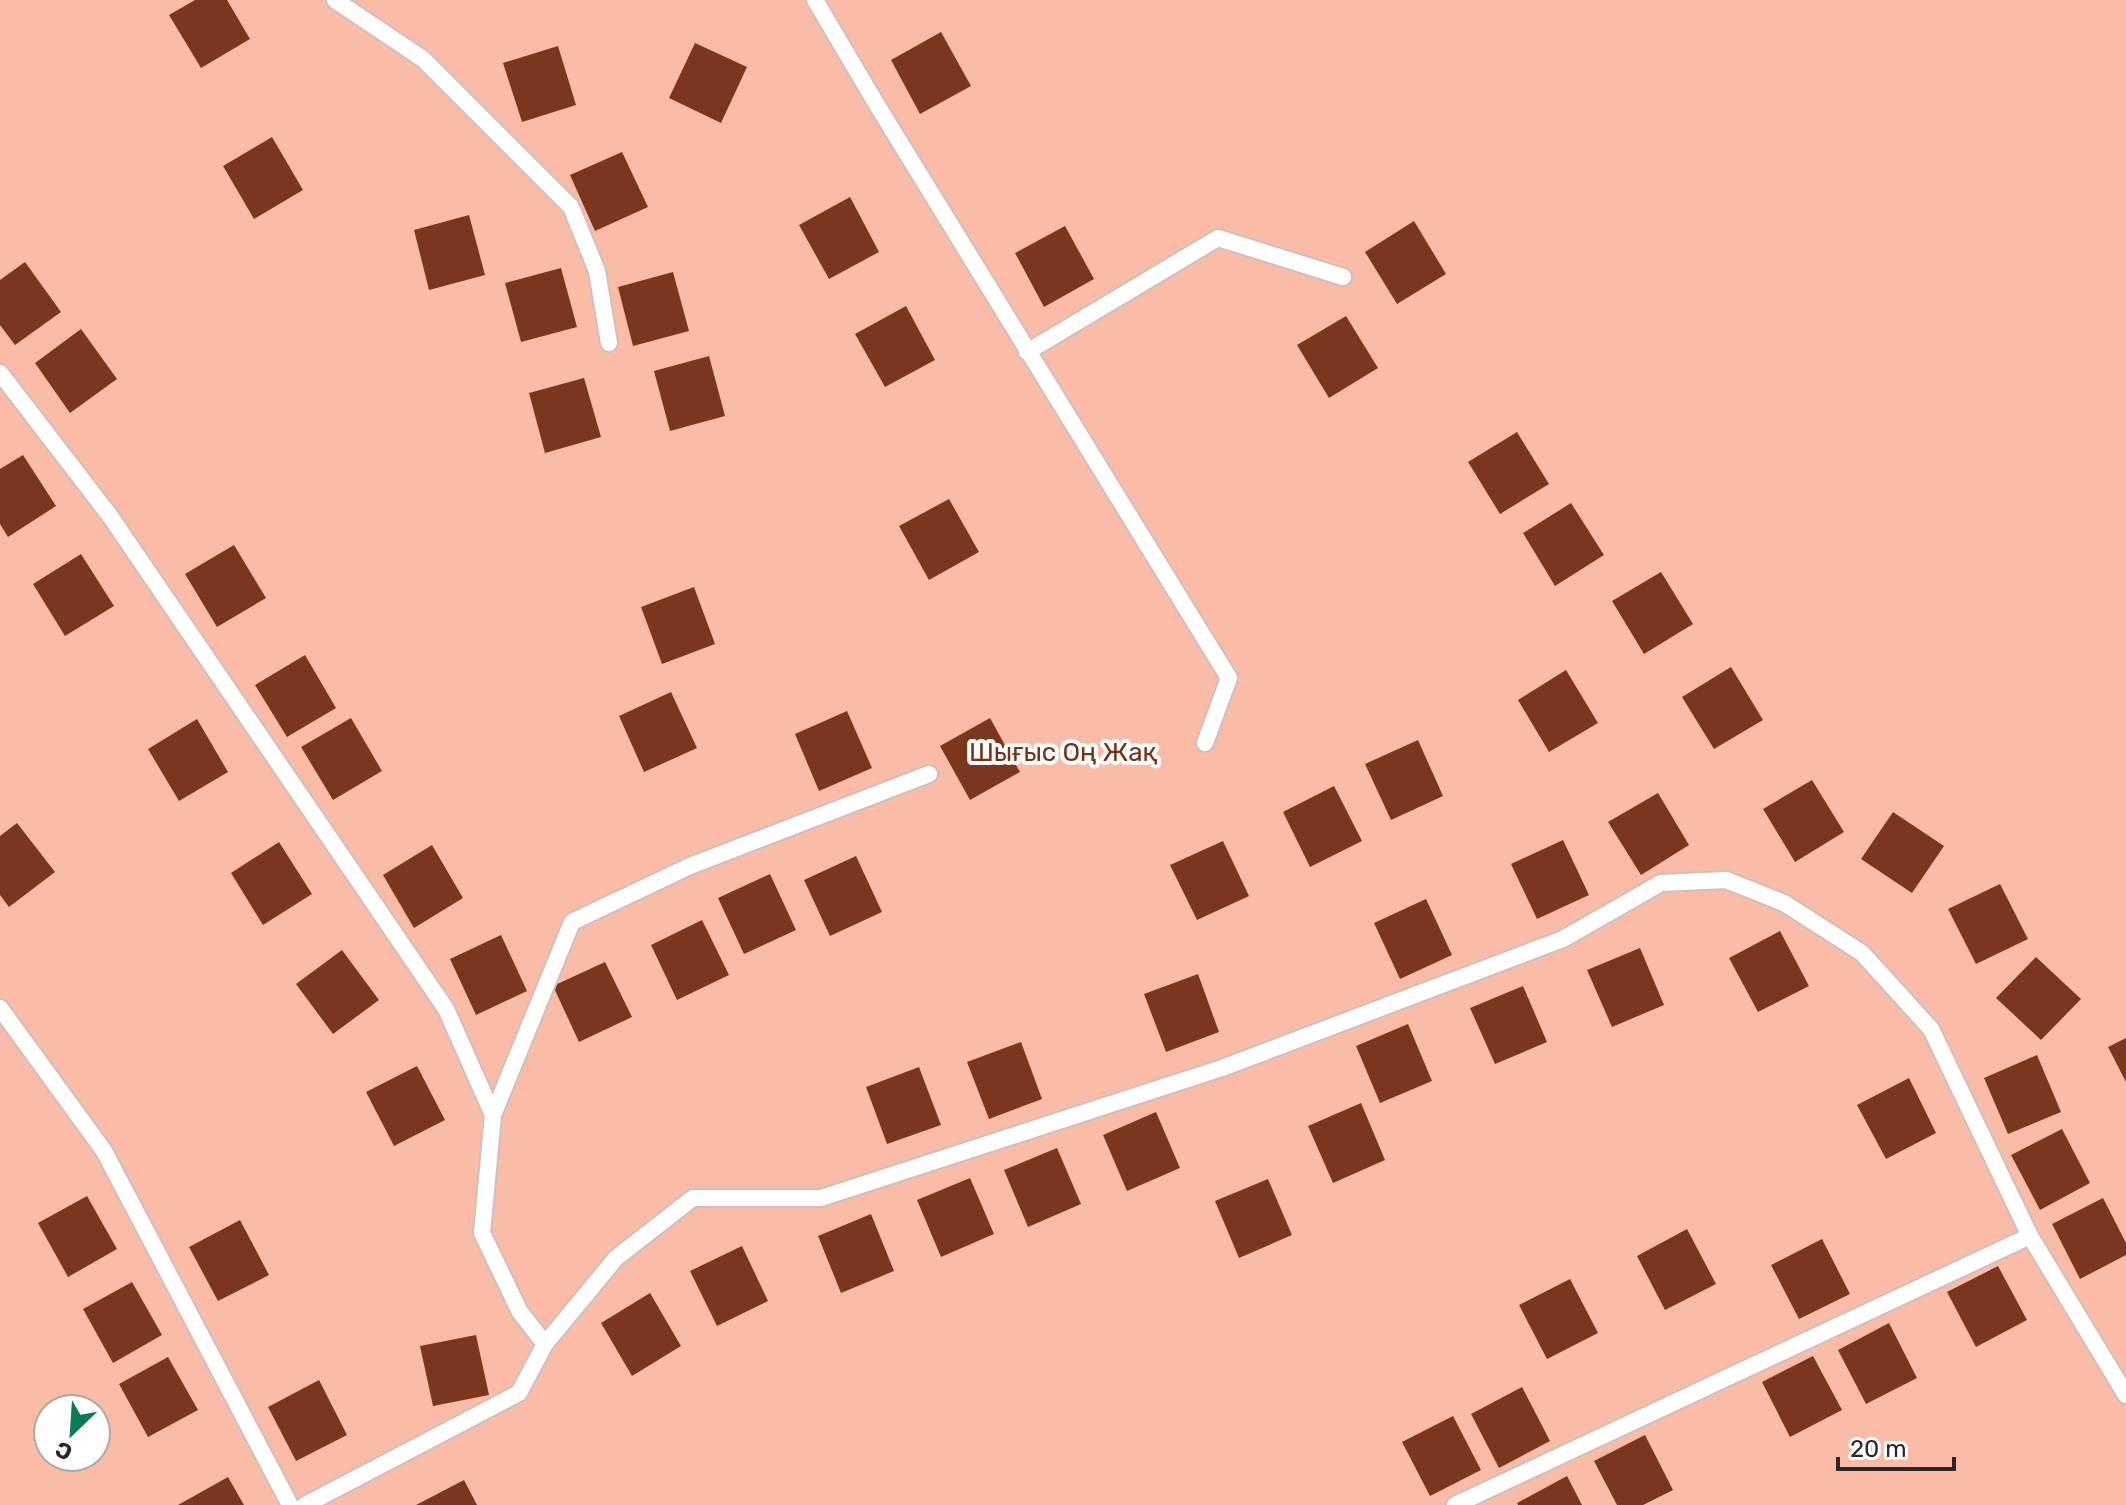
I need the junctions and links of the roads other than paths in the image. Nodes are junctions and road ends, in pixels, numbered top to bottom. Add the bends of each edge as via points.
1 (335, 0) edge
2 (815, 0) edge
3 (1343, 277) dead end
4 (609, 343) dead end
5 (1027, 352) junction
6 (0, 373) edge
7 (1205, 743) dead end
8 (929, 774) dead end
9 (0, 1008) edge
10 (493, 1115) junction
11 (2030, 1236) junction
12 (545, 1344) junction
13 (2126, 1395) edge
14 (290, 1505) edge
15 (305, 1505) edge
16 (1455, 1505) edge

1 - 4 lane via 423,59 571,207 597,271
2 - 5 lane
3 - 5 lane via 1218,238
5 - 7 lane via 1229,678
6 - 10 lane via 110,516 446,1009
8 - 10 lane via 690,866 572,922
9 - 14 lane via 104,1151
10 - 12 lane via 482,1233 520,1312
11 - 12 lane via 1931,1029 1862,953 1784,903 1726,880 1661,883 1563,939 1222,1068 821,1198 693,1198 616,1258
11 - 13 lane
11 - 16 lane
12 - 15 lane via 519,1393

